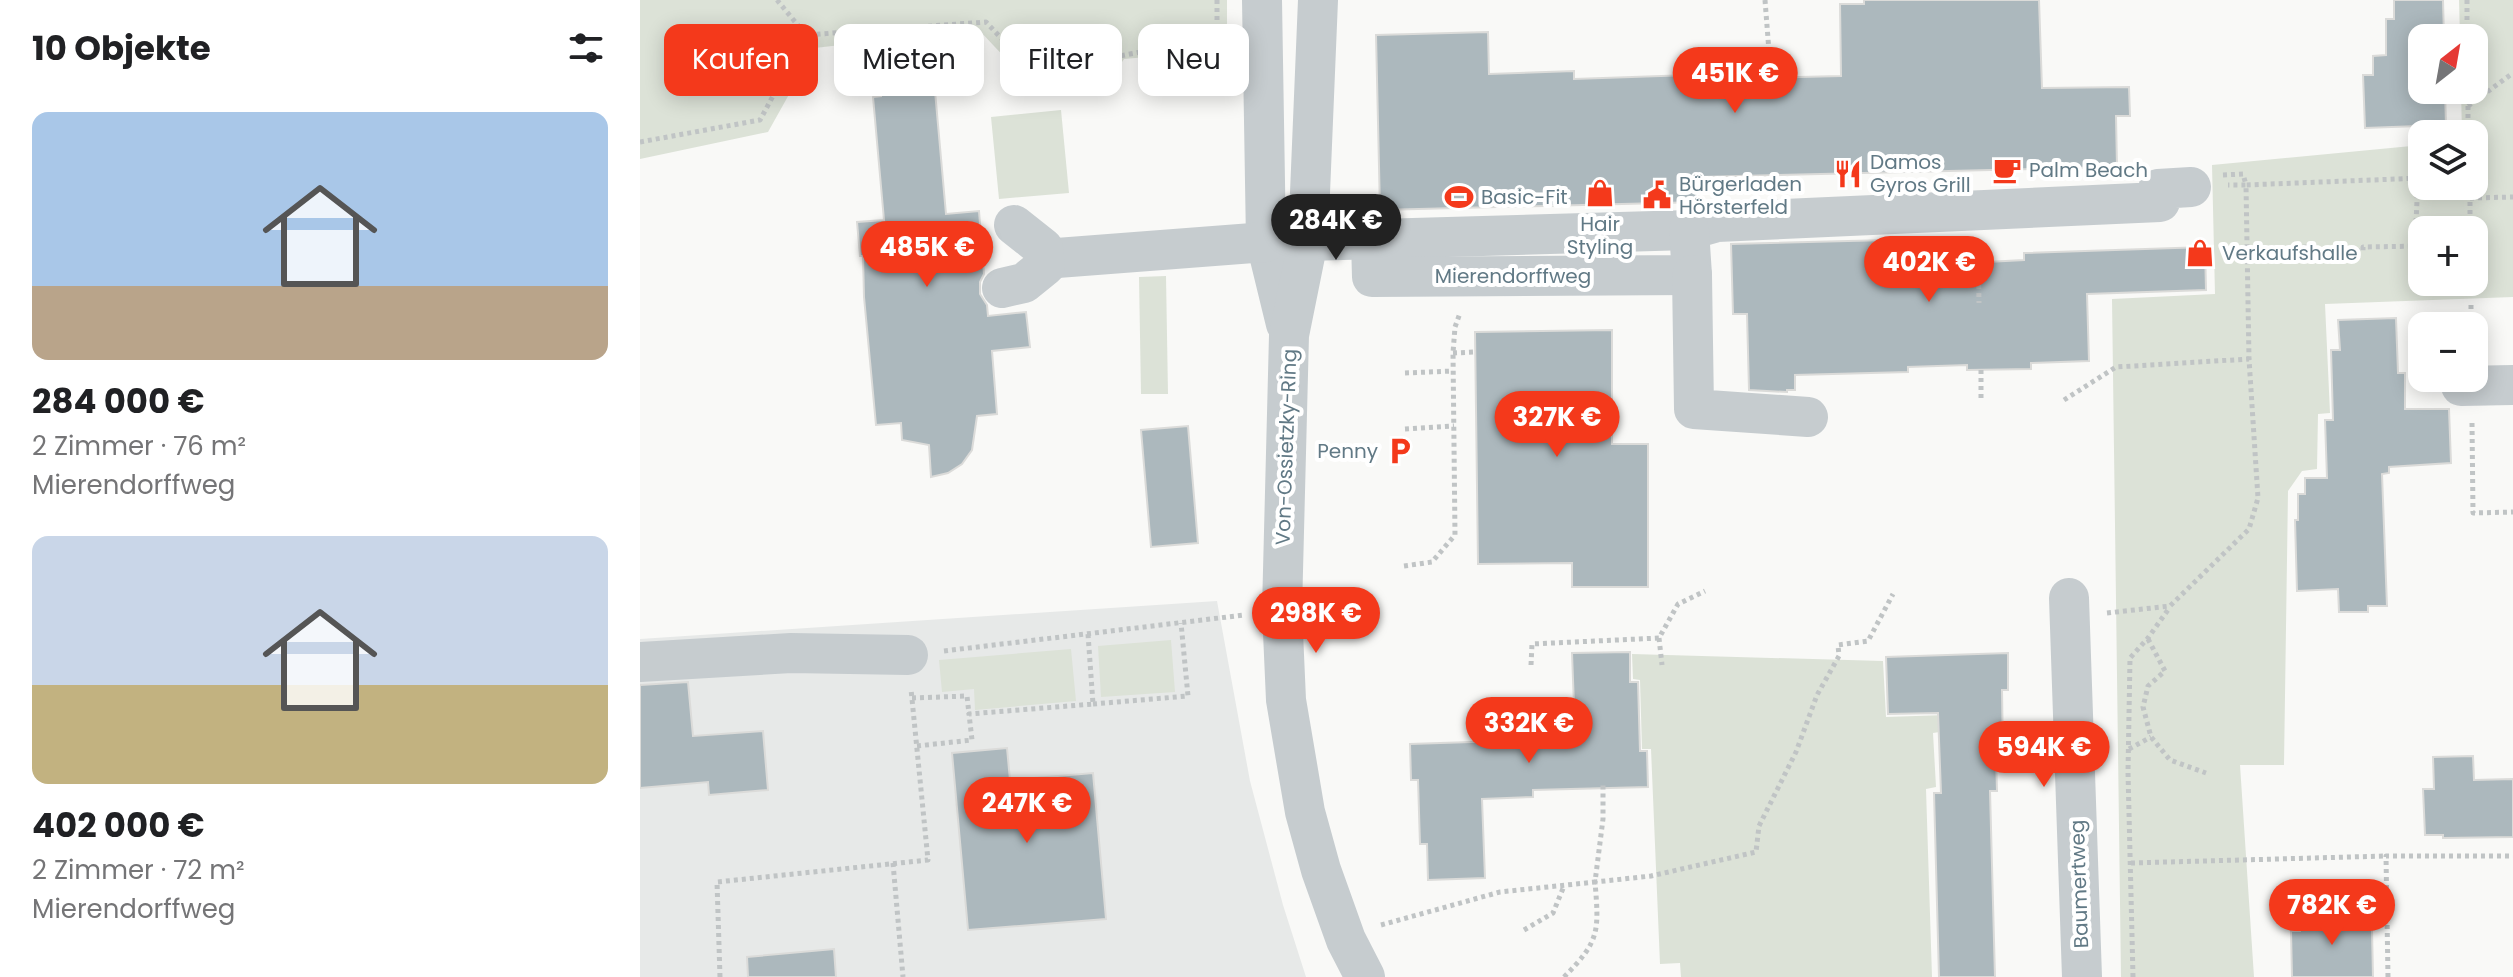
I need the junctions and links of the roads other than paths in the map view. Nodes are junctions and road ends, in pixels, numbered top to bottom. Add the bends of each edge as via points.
1 (1262, 0) edge
2 (1318, 0) edge
3 (2177, 184) dead end
4 (1014, 225) dead end
5 (1689, 230) junction
6 (1308, 241) junction
7 (1371, 241) junction
8 (1266, 242) junction
9 (1044, 259) junction
10 (1692, 275) junction
11 (1002, 288) dead end
12 (1289, 335) junction
13 (2513, 385) edge
14 (2488, 386) edge
15 (1808, 417) dead end
16 (2070, 610) road end
17 (908, 655) road end
18 (640, 662) edge
19 (1365, 977) edge
20 (2082, 977) edge

1 - 8 street, Von-Ossietzky-Ring
2 - 6 street, Von-Ossietzky-Ring
3 - 5 street, Mierendorffweg via 2160,202 1717,222
4 - 9 street via 1043,248
5 - 7 street, Mierendorffweg
5 - 10 street
6 - 7 street, Mierendorffweg
6 - 12 street, Von-Ossietzky-Ring
7 - 10 street, Mierendorffweg via 1372,277
8 - 9 street
8 - 12 street, Von-Ossietzky-Ring
9 - 11 street via 1045,266 1024,283
10 - 15 street via 1694,409
12 - 19 street, Von-Ossietzky-Ring via 1282,598 1286,700 1321,870
13 - 14 street
16 - 20 street, Baumertweg
17 - 18 street via 791,653

